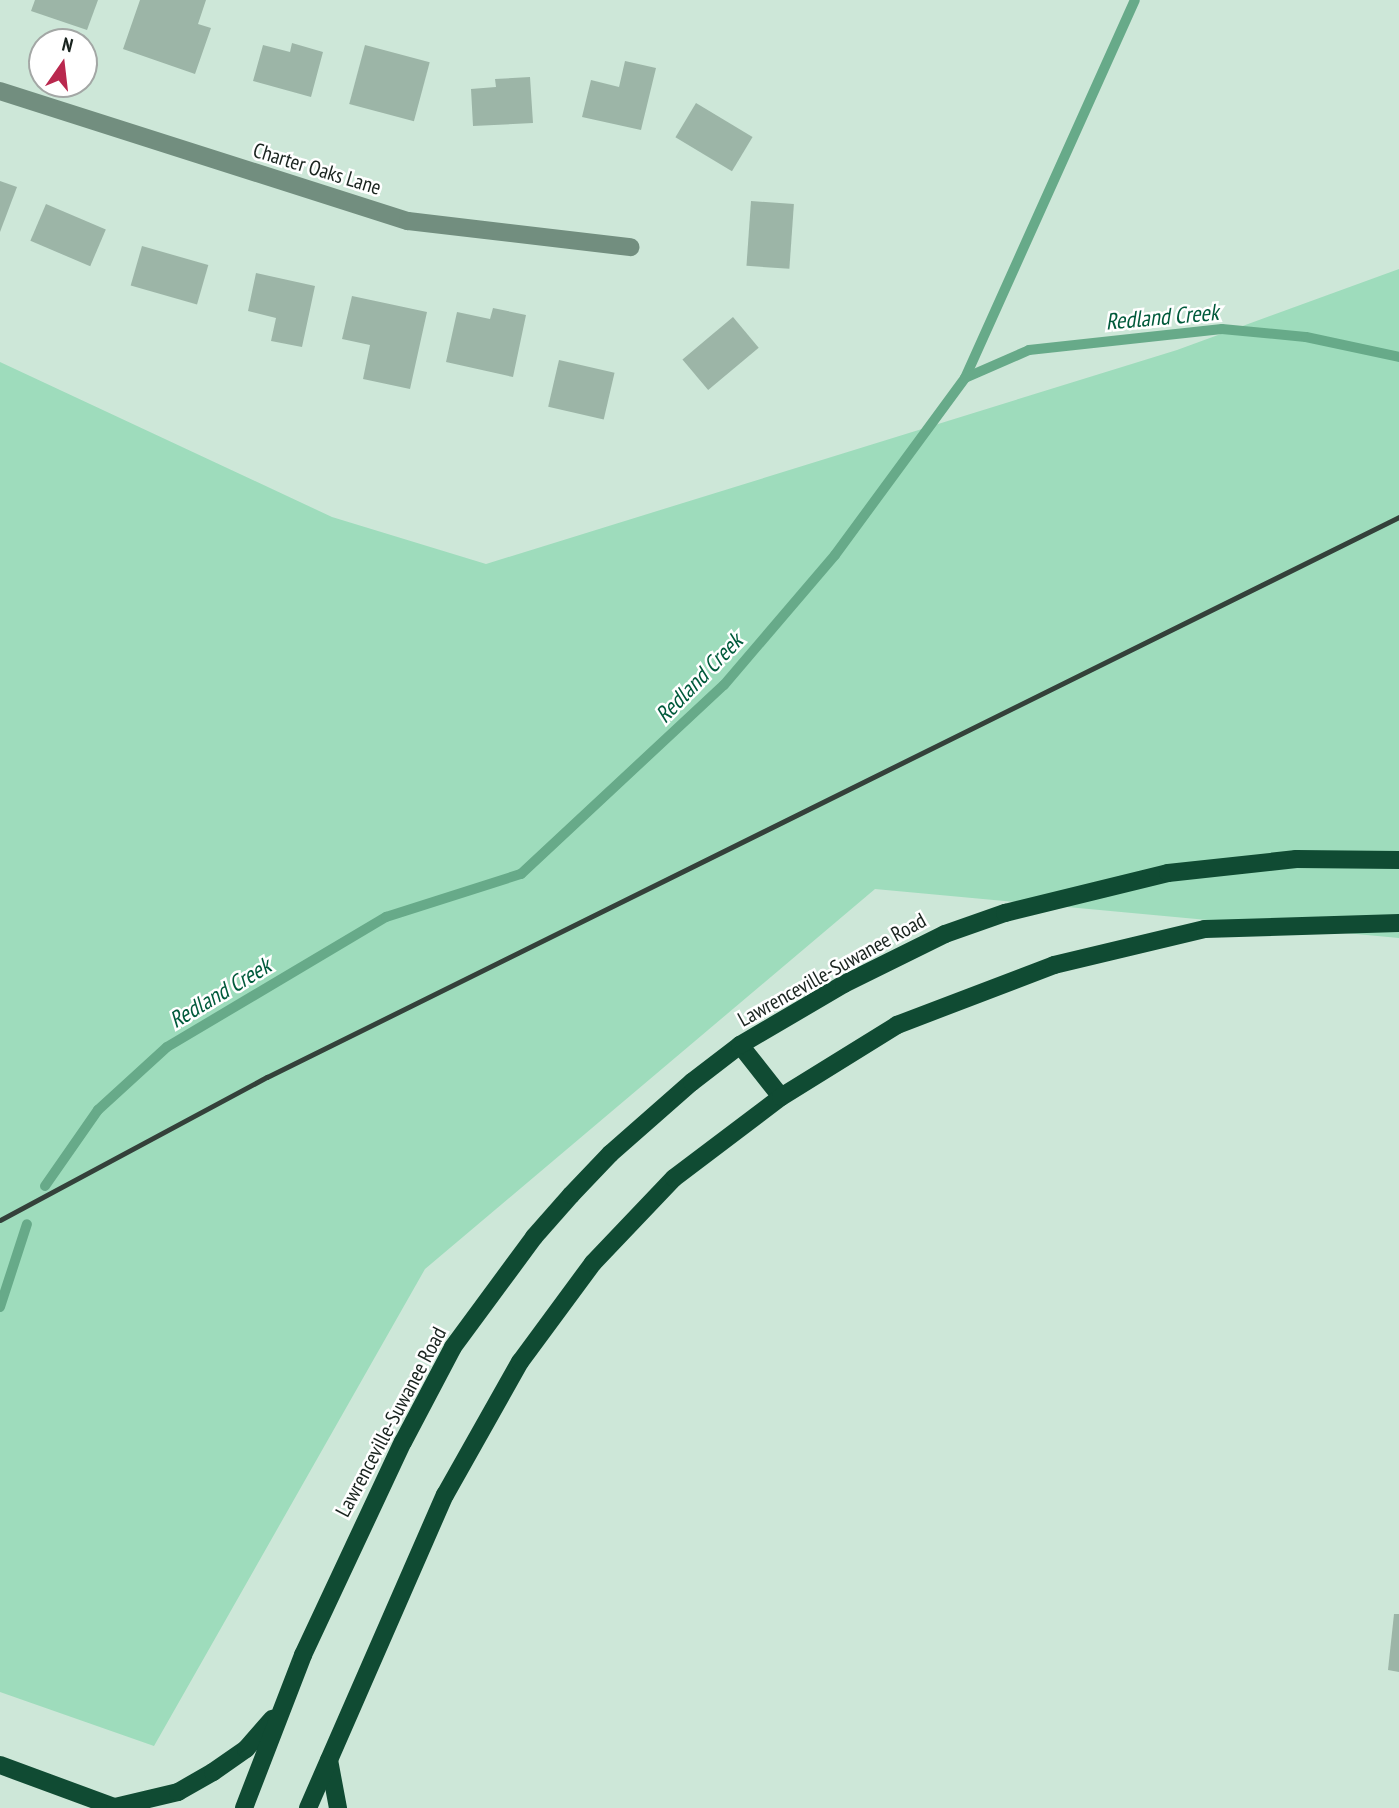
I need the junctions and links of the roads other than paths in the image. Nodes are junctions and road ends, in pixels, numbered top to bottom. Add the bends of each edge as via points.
1 (0, 91) edge
2 (631, 247) dead end
3 (1399, 860) edge
4 (1399, 923) edge
5 (740, 1045) junction
6 (781, 1097) junction
7 (283, 1706) junction
8 (329, 1759) junction
9 (0, 1765) edge
10 (116, 1808) edge
11 (244, 1808) edge
12 (308, 1808) edge
13 (338, 1808) edge

1 - 2 street, Charter Oaks Lane via 408,221
3 - 5 main road, Lawrenceville-Suwanee Road via 1296,859 1168,873 1061,896 946,934 894,957
4 - 6 main road via 1205,929 1054,965 897,1025
5 - 6 main road
5 - 7 main road, Lawrenceville-Suwanee Road via 610,1154 534,1237 461,1335 403,1442
6 - 8 main road via 674,1178 593,1263 520,1362 445,1495
7 - 10 main road via 247,1749 213,1772 178,1791
7 - 11 main road, Lawrenceville-Suwanee Road
8 - 12 main road
8 - 13 main road
9 - 10 main road

